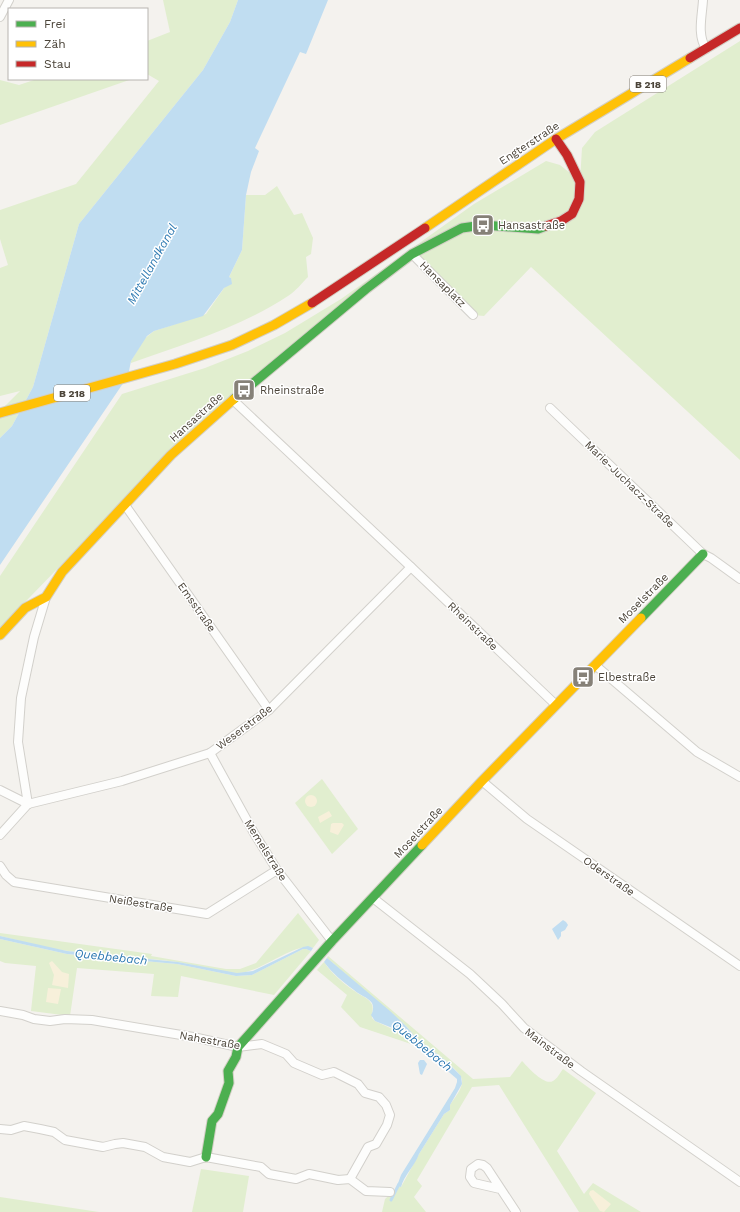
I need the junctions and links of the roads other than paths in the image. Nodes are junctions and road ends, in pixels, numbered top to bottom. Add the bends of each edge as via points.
1 (9, 0) edge
2 (703, 0) edge
3 (0, 17) edge
4 (740, 28) edge
5 (706, 49) junction
6 (556, 139) junction
7 (412, 254) junction
8 (473, 315) dead end
9 (233, 400) junction
10 (550, 408) dead end
11 (0, 413) edge
12 (125, 505) junction
13 (707, 556) junction
14 (411, 567) junction
15 (740, 579) edge
16 (46, 597) junction
17 (0, 635) edge
18 (595, 665) junction
19 (555, 704) junction
20 (269, 710) junction
21 (210, 752) junction
22 (740, 777) edge
23 (482, 780) junction
24 (0, 790) edge
25 (28, 804) junction
26 (0, 835) edge
27 (0, 866) edge
28 (277, 870) junction
29 (373, 898) junction
30 (332, 941) junction
31 (740, 966) edge
32 (0, 1011) edge
33 (238, 1047) junction
34 (0, 1129) edge
35 (206, 1157) junction
36 (350, 1179) junction
37 (740, 1182) edge
38 (500, 1189) dead end
39 (390, 1192) dead end
40 (516, 1212) edge

1 - 3 street
2 - 5 street via 700,31 701,41
4 - 5 street, Engterstraße / B 218
5 - 6 street, Engterstraße / B 218
6 - 7 street, Hansastraße via 580,182 579,199 572,214 538,229 483,225 462,228
6 - 11 street, Engterstraße / B 218 via 274,326 232,345 145,373
7 - 8 street, Hansaplatz
7 - 9 street, Hansastraße
9 - 12 street, Hansastraße via 172,455
9 - 14 street, Rheinstraße
10 - 13 street, Marie-Juchacz-Straße
12 - 16 street, Hansastraße via 62,572
12 - 20 street, Emsstraße
13 - 15 street, Marie-Juchacz-Straße
13 - 18 street, Moselstraße
14 - 19 street, Rheinstraße
14 - 20 street, Weserstraße
16 - 17 street, Hansastraße via 25,608
16 - 25 street, Hansastraße via 34,637 21,698 18,742
18 - 19 street, Moselstraße
18 - 22 street via 697,752
19 - 23 street, Moselstraße
20 - 21 street, Weserstraße
21 - 25 street, Weserstraße via 122,781
21 - 28 street, Memelstraße
23 - 29 street, Moselstraße
23 - 31 street, Oderstraße via 527,819
24 - 25 street
25 - 26 street
27 - 28 street, Neißestraße via 6,876 14,882 207,914
28 - 30 street, Memelstraße
29 - 30 street, Moselstraße
29 - 37 street, Mainstraße via 470,974 524,1028
30 - 33 street, Moselstraße
32 - 33 street, Nahestraße via 39,1020 92,1020
33 - 35 street, Moselstraße via 228,1071 229,1083 218,1114 212,1121
33 - 36 street, Nahestraße via 262,1044 286,1054 294,1063 322,1075 334,1072 358,1084 365,1093 379,1097 386,1105 390,1115 387,1125 376,1144 368,1147
34 - 35 street via 11,1130 24,1126 40,1128 54,1132 65,1140 104,1147 119,1143 145,1147 162,1157 190,1162
35 - 36 street via 261,1167 269,1174 296,1179 309,1174 338,1180
36 - 39 street via 366,1191
38 - 40 street

